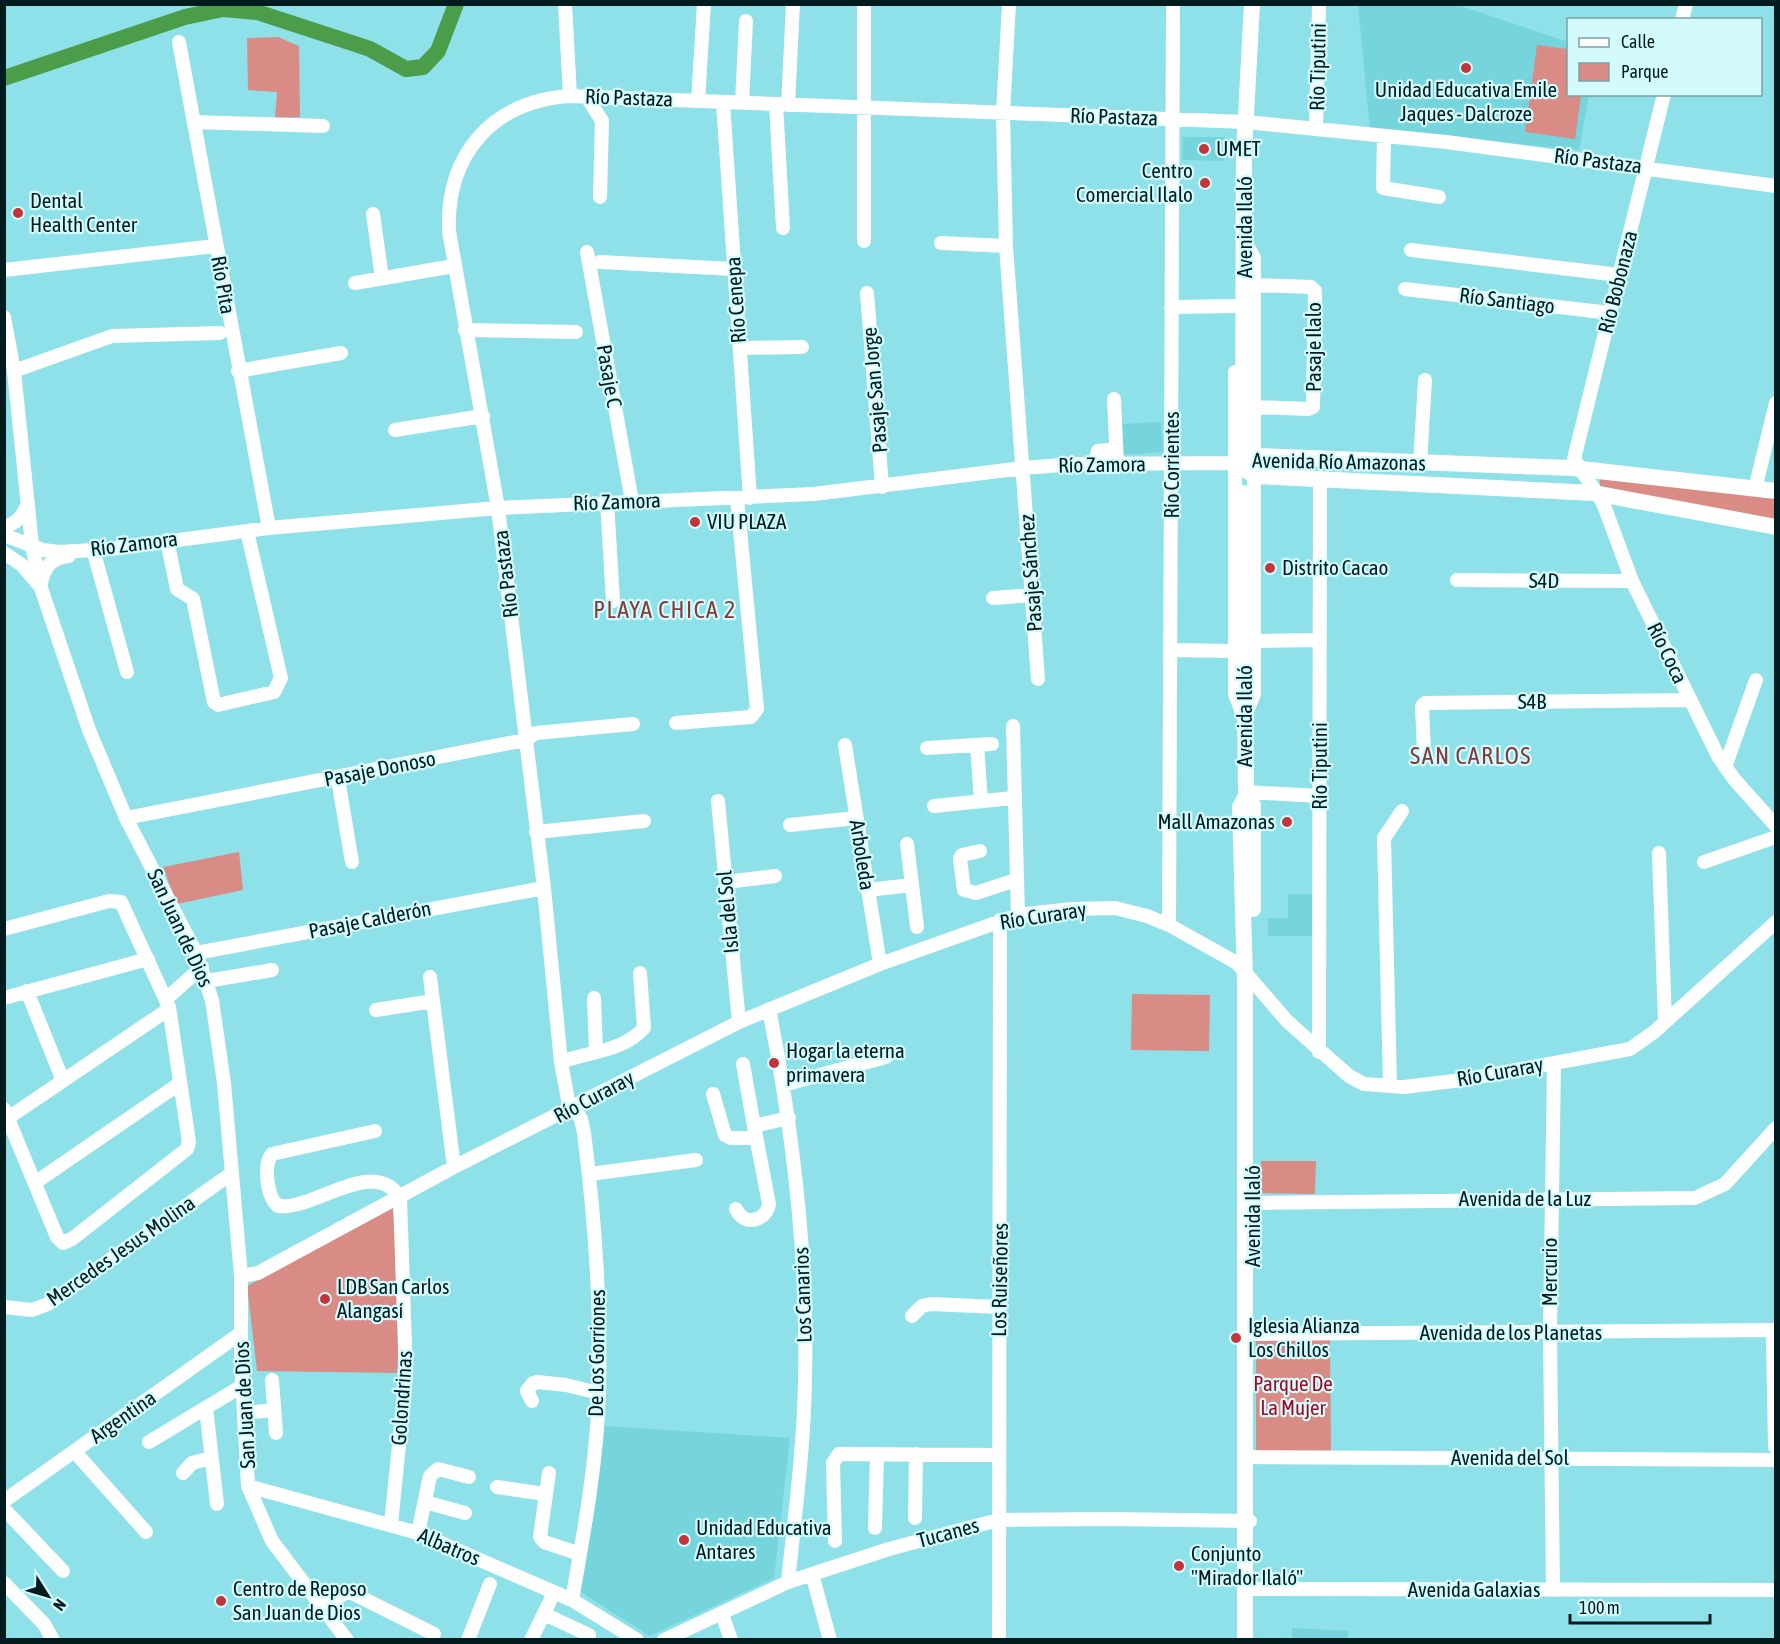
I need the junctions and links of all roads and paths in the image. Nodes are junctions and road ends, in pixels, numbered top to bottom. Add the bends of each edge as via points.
1 (565, 4) edge
2 (704, 4) edge
3 (793, 4) edge
4 (864, 4) edge
5 (1009, 4) edge
6 (1173, 4) edge
7 (1251, 4) edge
8 (1319, 4) edge
9 (746, 21) dead end
10 (179, 42) dead end
11 (570, 96) junction
12 (1664, 96) edge
13 (587, 97) junction
14 (698, 101) junction
15 (723, 103) junction
16 (742, 104) junction
17 (782, 105) junction
18 (862, 107) junction
19 (1003, 113) junction
20 (1171, 118) junction
21 (194, 122) junction
22 (1246, 122) junction
23 (323, 126) dead end
24 (1316, 129) junction
25 (1384, 137) junction
26 (1647, 167) junction
27 (1776, 186) edge
28 (600, 197) dead end
29 (1439, 197) dead end
30 (372, 214) dead end
31 (783, 228) dead end
32 (1244, 240) junction
33 (864, 241) dead end
34 (941, 243) dead end
35 (216, 246) junction
36 (1006, 246) junction
37 (1411, 250) dead end
38 (587, 252) dead end
39 (600, 262) dead end
40 (454, 266) junction
41 (734, 269) junction
42 (4, 270) edge
43 (1619, 275) junction
44 (382, 278) junction
45 (355, 283) dead end
46 (1254, 285) junction
47 (1405, 289) dead end
48 (867, 293) dead end
49 (1236, 306) junction
50 (1171, 307) junction
51 (1610, 313) junction
52 (4, 317) edge
53 (465, 330) junction
54 (576, 332) dead end
55 (220, 333) dead end
56 (802, 347) dead end
57 (740, 348) junction
58 (341, 353) dead end
59 (14, 371) junction
60 (238, 371) junction
61 (1425, 380) dead end
62 (1114, 399) dead end
63 (1776, 403) edge
64 (1254, 407) junction
65 (483, 416) junction
66 (396, 430) dead end
67 (1116, 449) junction
68 (1244, 456) junction
69 (1095, 464) junction
70 (1117, 464) junction
71 (1172, 464) junction
72 (1420, 464) junction
73 (1023, 468) junction
74 (1580, 468) junction
75 (1255, 476) junction
76 (1320, 480) junction
77 (882, 487) junction
78 (1755, 489) junction
79 (1776, 491) edge
80 (1244, 493) dead end
81 (1594, 493) junction
82 (743, 498) junction
83 (632, 501) junction
84 (607, 502) junction
85 (28, 504) junction
86 (498, 508) junction
87 (4, 527) edge
88 (1776, 527) edge
89 (269, 528) junction
90 (31, 529) junction
91 (247, 531) junction
92 (4, 535) edge
93 (166, 540) junction
94 (4, 546) edge
95 (33, 548) junction
96 (110, 549) junction
97 (59, 552) junction
98 (4, 553) edge
99 (94, 554) junction
100 (1457, 580) dead end
101 (1632, 581) junction
102 (40, 588) junction
103 (1033, 595) junction
104 (993, 598) dead end
105 (612, 601) dead end
106 (1320, 640) junction
107 (1255, 641) junction
108 (1170, 651) junction
109 (1234, 651) junction
110 (128, 672) dead end
111 (1038, 679) dead end
112 (1756, 680) dead end
113 (1689, 700) junction
114 (1244, 719) junction
115 (676, 723) dead end
116 (633, 724) dead end
117 (1013, 726) dead end
118 (525, 740) junction
119 (992, 744) dead end
120 (845, 745) dead end
121 (977, 745) junction
122 (927, 748) dead end
123 (1424, 752) dead end
124 (1725, 767) junction
125 (341, 777) junction
126 (1245, 794) junction
127 (1320, 796) junction
128 (1013, 798) junction
129 (718, 801) dead end
130 (981, 801) junction
131 (934, 806) dead end
132 (1402, 811) dead end
133 (126, 818) junction
134 (856, 818) junction
135 (645, 821) dead end
136 (790, 825) dead end
137 (1776, 826) edge
138 (536, 832) junction
139 (1776, 837) edge
140 (907, 844) dead end
141 (980, 851) dead end
142 (1659, 853) dead end
143 (352, 862) dead end
144 (1704, 862) dead end
145 (775, 876) dead end
146 (1016, 880) junction
147 (726, 882) junction
148 (912, 885) junction
149 (544, 888) junction
150 (867, 890) junction
151 (1018, 915) junction
152 (1000, 920) junction
153 (1776, 922) edge
154 (1169, 925) junction
155 (916, 927) dead end
156 (4, 929) edge
157 (196, 953) junction
158 (148, 959) junction
159 (880, 964) junction
160 (272, 970) dead end
161 (640, 973) dead end
162 (204, 975) junction
163 (430, 977) dead end
164 (1249, 979) junction
165 (27, 991) junction
166 (4, 998) edge
167 (594, 998) dead end
168 (433, 1001) junction
169 (168, 1005) junction
170 (769, 1009) junction
171 (376, 1010) dead end
172 (739, 1022) junction
173 (1665, 1022) junction
174 (596, 1051) junction
175 (1319, 1052) junction
176 (886, 1057) dead end
177 (561, 1062) junction
178 (1554, 1063) junction
179 (743, 1064) dead end
180 (63, 1081) junction
181 (179, 1084) junction
182 (783, 1085) junction
183 (1390, 1086) junction
184 (713, 1094) dead end
185 (574, 1108) junction
186 (6, 1113) edge
187 (789, 1118) junction
188 (1776, 1128) edge
189 (375, 1131) dead end
190 (755, 1132) junction
191 (696, 1160) dead end
192 (454, 1167) junction
193 (232, 1173) junction
194 (590, 1174) junction
195 (36, 1182) junction
196 (400, 1198) junction
197 (1551, 1198) junction
198 (1249, 1203) junction
199 (736, 1209) dead end
200 (241, 1276) junction
201 (4, 1307) edge
202 (999, 1307) junction
203 (912, 1316) dead end
204 (241, 1333) junction
205 (1550, 1333) junction
206 (1249, 1334) junction
207 (1774, 1334) edge
208 (272, 1380) dead end
209 (242, 1386) junction
210 (599, 1393) junction
211 (532, 1401) dead end
212 (1775, 1402) edge
213 (206, 1407) junction
214 (274, 1410) junction
215 (244, 1413) junction
216 (276, 1433) dead end
217 (149, 1442) dead end
218 (1775, 1447) edge
219 (75, 1452) junction
220 (877, 1454) junction
221 (916, 1454) junction
222 (998, 1455) junction
223 (1248, 1457) junction
224 (211, 1458) junction
225 (1552, 1458) junction
226 (1776, 1460) edge
227 (183, 1473) dead end
228 (549, 1473) dead end
229 (469, 1477) dead end
230 (248, 1486) junction
231 (496, 1487) dead end
232 (546, 1494) junction
233 (4, 1501) edge
234 (425, 1502) junction
235 (217, 1504) dead end
236 (4, 1509) edge
237 (465, 1513) dead end
238 (915, 1518) dead end
239 (998, 1520) junction
240 (1247, 1521) junction
241 (391, 1524) junction
242 (875, 1528) dead end
243 (146, 1532) dead end
244 (418, 1533) junction
245 (835, 1541) dead end
246 (580, 1554) junction
247 (63, 1571) dead end
248 (812, 1574) junction
249 (788, 1582) junction
250 (4, 1583) edge
251 (490, 1584) dead end
252 (1247, 1589) junction
253 (1553, 1590) junction
254 (1776, 1590) edge
255 (554, 1593) junction
256 (572, 1600) junction
257 (323, 1607) junction
258 (544, 1614) junction
259 (722, 1614) junction
260 (434, 1634) dead end
261 (589, 1635) dead end
262 (53, 1640) edge
263 (347, 1640) edge
264 (468, 1640) edge
265 (531, 1640) edge
266 (637, 1640) edge
267 (664, 1640) edge
268 (731, 1640) edge
269 (830, 1640) edge
270 (999, 1640) edge
271 (1245, 1640) edge
272 (1249, 1640) edge

1 - 11 street
2 - 14 street
3 - 17 street
4 - 18 street
5 - 19 street, Pasaje Sánchez
6 - 20 street, Río Corrientes
7 - 22 main road, Avenida Ilaló
8 - 24 street, Río Tiputini
9 - 16 street
10 - 21 street, Río Pita
11 - 13 street, Río Pastaza
11 - 40 street, Río Pastaza via 533,101 516,108 485,129 473,143 450,194 449,231
12 - 26 street, Río Bobonaza
13 - 14 street, Río Pastaza
13 - 28 street via 602,121
14 - 15 street, Río Pastaza
15 - 16 street, Río Pastaza
15 - 41 street, Río Cenepa
16 - 17 street, Río Pastaza
17 - 18 street, Río Pastaza
17 - 31 street
18 - 19 street, Río Pastaza
18 - 33 street
19 - 20 street, Río Pastaza
19 - 36 street, Pasaje Sánchez
20 - 22 street, Río Pastaza
20 - 50 street, Río Corrientes
21 - 23 street
21 - 35 street, Río Pita
22 - 24 street, Río Pastaza
22 - 32 main road, Avenida Ilaló
24 - 25 street, Río Pastaza
25 - 26 street, Río Pastaza
25 - 29 street via 1383,188
26 - 27 street, Río Pastaza
26 - 43 street, Río Bobonaza
30 - 44 street
32 - 46 street via 1254,258
32 - 49 street via 1237,262
32 - 68 main road, Avenida Ilaló
34 - 36 street
35 - 42 street
35 - 60 street, Río Pita
36 - 73 street, Pasaje Sánchez
37 - 43 street
38 - 83 street, Pasaje C
39 - 41 street
40 - 44 street
40 - 53 street, Río Pastaza
41 - 57 street, Río Cenepa
43 - 51 street, Río Bobonaza
44 - 45 street
46 - 64 street
46 - 64 street, Pasaje Ilalo via 1309,287 1315,291 1313,407
47 - 51 street, Río Santiago
48 - 77 street, Pasaje San Jorge
49 - 50 street
49 - 68 street
50 - 71 street, Río Corrientes
51 - 74 street, Río Bobonaza via 1574,459
52 - 59 street, San Juan de Dios
53 - 54 street
53 - 65 street, Río Pastaza
55 - 59 street via 111,336
56 - 57 street
57 - 82 street, Río Cenepa
58 - 60 street
59 - 85 street, San Juan de Dios
60 - 89 street, Río Pita
61 - 72 street
62 - 67 street
63 - 78 street
64 - 68 street
65 - 66 street
65 - 86 street, Río Pastaza
67 - 69 street via 1098,451
67 - 70 street
68 - 71 street, Río Zamora
68 - 72 main road, Avenida Río Amazonas
68 - 75 main road, Avenida Río Amazonas
68 - 109 street
69 - 70 street, Río Zamora
69 - 73 street, Río Zamora
70 - 71 street, Río Zamora
71 - 108 street, Río Corrientes
72 - 74 main road, Avenida Río Amazonas
73 - 77 street, Río Zamora
73 - 103 street, Pasaje Sánchez
74 - 78 main road, Avenida Río Amazonas
74 - 81 street, Río Coca
75 - 76 main road, Avenida Río Amazonas
75 - 107 street
76 - 81 main road, Avenida Río Amazonas
76 - 106 street, Río Tiputini
77 - 82 street, Río Zamora
78 - 79 main road, Avenida Río Amazonas
80 - 114 main road, Avenida Ilaló
81 - 88 main road, Avenida Río Amazonas
81 - 101 street, Río Coca via 1608,513
82 - 83 street, Río Zamora
82 - 115 street, Río Cenepa via 757,709 751,717
83 - 84 street, Río Zamora
84 - 86 street, Río Zamora
84 - 105 street
85 - 87 street via 21,518
85 - 90 street, San Juan de Dios
86 - 89 street, Río Zamora
86 - 118 street, Río Pastaza
89 - 91 street, Río Zamora
90 - 95 street, San Juan de Dios
90 - 97 street via 41,543
91 - 93 street, Río Zamora
91 - 93 street via 281,678 274,692 218,705 214,702 193,599 177,589
92 - 95 street, Río Zamora
93 - 96 street, Río Zamora
94 - 95 street, Río Zamora
95 - 97 street, Río Zamora
95 - 102 street, San Juan de Dios
96 - 97 street, Río Zamora
96 - 99 street
98 - 102 street via 22,565
99 - 102 street via 54,558 43,572
99 - 110 street
100 - 101 street, S4D
101 - 113 street, Río Coca
102 - 133 street, San Juan de Dios via 88,730
103 - 104 street
103 - 111 street, Pasaje Sánchez
106 - 107 street
106 - 127 street, Río Tiputini
107 - 114 street via 1254,694
108 - 109 street
108 - 154 street, Río Corrientes
109 - 114 street via 1235,694
112 - 124 street
113 - 123 street, S4B via 1425,703
113 - 124 street, Río Coca
114 - 126 main road, Avenida Ilaló
116 - 118 street, Pasaje Donoso via 536,733
117 - 128 street
118 - 125 street, Pasaje Donoso
118 - 138 street, Río Pastaza
119 - 121 street
120 - 134 street, Arboleda
121 - 122 street
121 - 130 street
124 - 137 street, Río Coca
125 - 133 street, Pasaje Donoso
125 - 143 street via 339,785
126 - 127 street
126 - 164 main road, Avenida Ilaló via 1240,807
127 - 175 street, Río Tiputini
128 - 130 street
128 - 146 street
129 - 147 street, Isla del Sol
130 - 131 street
132 - 183 street via 1384,838
133 - 157 street, San Juan de Dios
134 - 136 street
134 - 150 street, Arboleda
135 - 138 street
138 - 149 street, Río Pastaza
139 - 144 street
140 - 148 street
141 - 146 street via 960,859 964,890 976,893
142 - 173 street
145 - 147 street
146 - 151 street
147 - 172 street, Isla del Sol
148 - 150 street
148 - 155 street
149 - 157 street, Pasaje Calderón
149 - 177 street, Río Pastaza
150 - 159 street, Arboleda
151 - 152 street, Río Curaray
151 - 154 street, Río Curaray via 1115,908
152 - 159 street, Río Curaray
152 - 202 street, Los Ruiseñores
153 - 173 street, Río Curaray
154 - 164 street, Río Curaray via 1237,963
156 - 158 street via 118,901 125,907
157 - 162 street, San Juan de Dios
158 - 165 street
158 - 169 street
159 - 170 street, Río Curaray
160 - 162 street
161 - 174 street via 644,1028 625,1043
162 - 169 street
162 - 193 street, San Juan de Dios via 224,1083
163 - 168 street
164 - 175 street, Río Curaray
164 - 198 main road, Avenida Ilaló
165 - 166 street
165 - 180 street
167 - 174 street
168 - 171 street
168 - 192 street
169 - 180 street
169 - 181 street
170 - 172 street, Río Curaray
170 - 182 street, Los Canarios
172 - 185 street, Río Curaray
173 - 178 street, Río Curaray via 1630,1049
174 - 177 street
175 - 183 street, Río Curaray via 1360,1083
176 - 182 street
177 - 185 street, Río Pastaza via 568,1100
178 - 183 street, Río Curaray via 1462,1080
178 - 197 street, Mercurio
179 - 190 street
180 - 186 street
181 - 195 street
181 - 195 street via 188,1149 72,1239 63,1243 57,1237
182 - 187 street, Los Canarios
184 - 190 street via 724,1135 731,1138
185 - 192 street, Río Curaray
185 - 194 street, De Los Gorriones via 584,1133
186 - 195 street
187 - 190 street
187 - 249 street, Los Canarios via 799,1200 805,1379
188 - 197 street, Avenida de la Luz via 1725,1184 1695,1198
189 - 196 street via 272,1154 267,1165 272,1201 278,1206 290,1206 378,1181 391,1186
190 - 199 street via 769,1204 767,1213 756,1220 745,1219
191 - 194 street
192 - 196 street, Río Curaray
193 - 200 street, San Juan de Dios
193 - 201 street, Mercedes Jesus Molina via 48,1304 32,1310
194 - 210 street, De Los Gorriones via 598,1249
196 - 200 street, Río Curaray via 258,1273
196 - 241 street, Golondrinas via 406,1376
197 - 198 street, Avenida de la Luz
197 - 205 street, Mercurio
198 - 206 main road, Avenida Ilaló
200 - 204 street, San Juan de Dios
202 - 203 street via 931,1304 922,1306
202 - 222 street, Los Ruiseñores
204 - 209 street, San Juan de Dios
204 - 219 street, Argentina
205 - 206 street, Avenida de los Planetas
205 - 207 street, Avenida de los Planetas
205 - 225 street, Mercurio
206 - 223 main road, Avenida Ilaló
207 - 212 street
208 - 214 street
209 - 213 street
209 - 215 street, San Juan de Dios
210 - 211 street via 537,1382 527,1391
210 - 246 street, De Los Gorriones
212 - 218 street
213 - 217 street
213 - 224 street
214 - 215 street
214 - 216 street
215 - 230 street, San Juan de Dios
219 - 233 street, Argentina
219 - 243 street
220 - 221 street
220 - 242 street
220 - 245 street via 839,1454 835,1458
221 - 222 street
221 - 238 street
222 - 239 street, Los Ruiseñores
223 - 225 street, Avenida del Sol
223 - 240 main road, Avenida Ilaló
224 - 227 street via 192,1463
224 - 235 street
225 - 226 street, Avenida del Sol
225 - 253 street, Mercurio
228 - 232 street
229 - 234 street via 438,1468 430,1476
230 - 241 street, Albatros
230 - 257 street, San Juan de Dios via 272,1541
231 - 232 street
232 - 246 street via 540,1537 544,1542
234 - 237 street
234 - 244 street
236 - 247 street
239 - 240 street, Tucanes
239 - 248 street, Tucanes
239 - 270 street, Los Ruiseñores
240 - 252 main road, Avenida Ilaló
241 - 244 street, Albatros
244 - 255 street, Albatros
246 - 256 street, De Los Gorriones
248 - 249 street, Tucanes
248 - 269 street
249 - 259 street, Tucanes
250 - 262 street via 44,1624
251 - 264 street
252 - 253 street, Avenida Galaxias
252 - 271 main road, Avenida Ilaló
252 - 272 main road, Avenida Ilaló
253 - 254 street, Avenida Galaxias
255 - 256 street, Albatros
255 - 258 street
256 - 266 street, Albatros
257 - 260 street via 348,1591
257 - 263 street, San Juan de Dios
258 - 261 street
258 - 265 street
259 - 267 street, Tucanes
259 - 268 street

